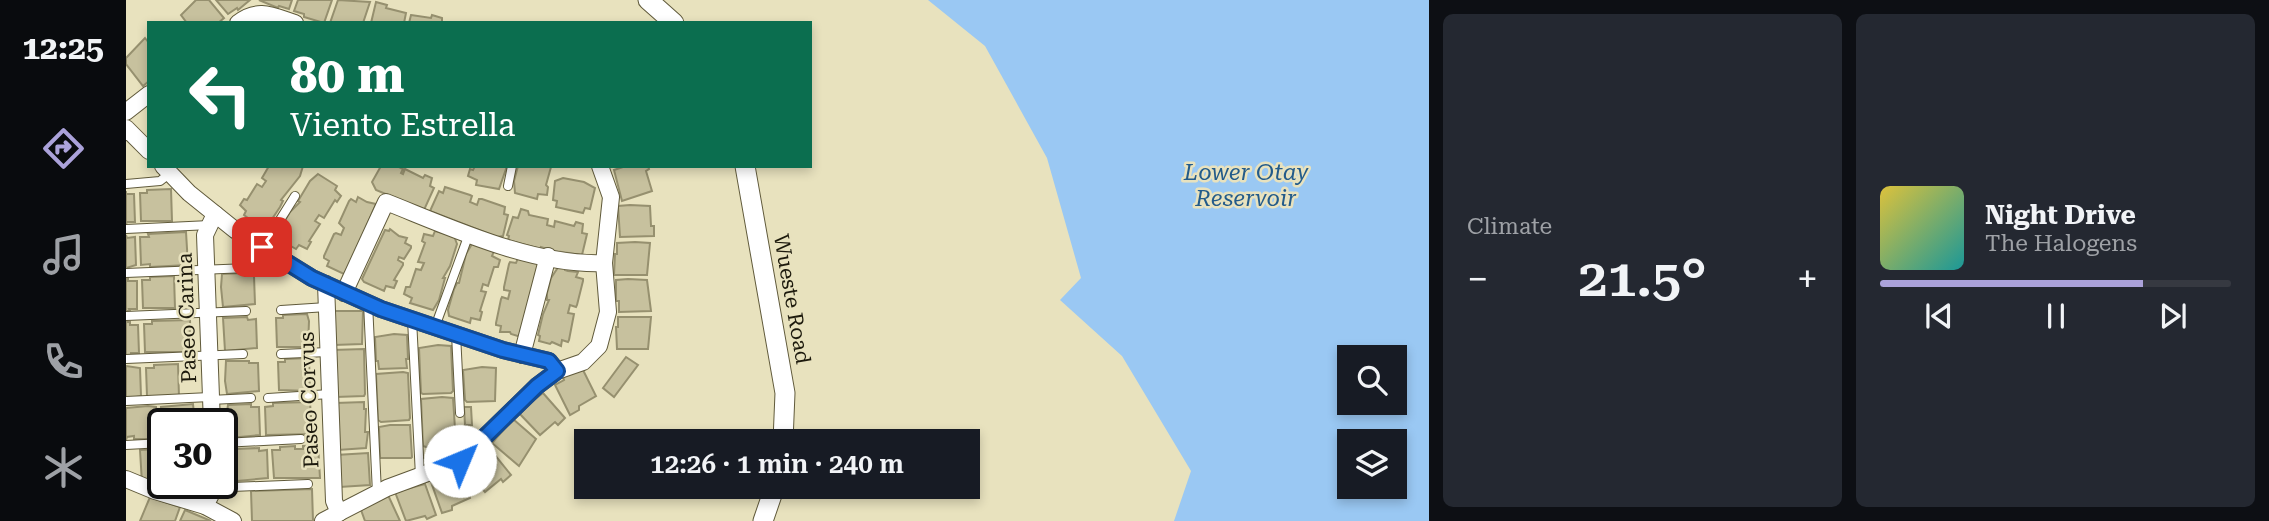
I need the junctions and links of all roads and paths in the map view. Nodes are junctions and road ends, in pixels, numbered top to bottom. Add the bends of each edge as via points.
1 (648, 0) edge
2 (241, 21) edge
3 (289, 21) edge
4 (672, 21) edge
5 (147, 96) edge
6 (126, 112) edge
7 (126, 128) edge
8 (147, 148) edge
9 (512, 168) edge
10 (601, 168) edge
11 (745, 168) edge
12 (166, 170) edge
13 (126, 184) edge
14 (508, 186) dead end
15 (295, 196) dead end
16 (212, 219) junction
17 (126, 229) edge
18 (470, 234) junction
19 (262, 247) junction
20 (548, 256) junction
21 (604, 263) junction
22 (248, 268) dead end
23 (206, 270) junction
24 (126, 273) edge
25 (326, 284) junction
26 (344, 293) junction
27 (368, 303) junction
28 (327, 307) junction
29 (281, 310) dead end
30 (246, 311) dead end
31 (208, 313) junction
32 (126, 316) edge
33 (412, 320) junction
34 (435, 327) junction
35 (456, 334) junction
36 (328, 352) junction
37 (243, 354) dead end
38 (281, 354) dead end
39 (208, 355) junction
40 (522, 355) junction
41 (126, 359) edge
42 (557, 371) junction
43 (330, 394) junction
44 (210, 398) junction
45 (251, 398) dead end
46 (268, 398) dead end
47 (126, 401) edge
48 (211, 408) edge
49 (460, 413) dead end
50 (784, 429) edge
51 (301, 439) dead end
52 (238, 442) edge
53 (147, 444) edge
54 (126, 445) edge
55 (420, 476) junction
56 (126, 479) edge
57 (308, 484) dead end
58 (238, 487) edge
59 (377, 493) junction
60 (209, 499) edge
61 (771, 499) edge
62 (205, 506) junction
63 (339, 513) junction
64 (233, 521) edge
65 (323, 521) edge
66 (764, 521) edge

1 - 4 street
2 - 3 street via 253,14 268,14
5 - 6 street
7 - 8 street
9 - 14 lane
10 - 21 street via 611,197
11 - 50 street, Wueste Road via 785,393
12 - 13 lane via 160,181
12 - 16 street
15 - 19 lane
16 - 17 lane
16 - 19 street
16 - 23 street, Paseo Carina via 205,235
18 - 20 street
18 - 26 street via 386,202
18 - 34 lane
19 - 25 street
20 - 21 street via 583,264
20 - 40 street
21 - 42 street via 608,312 599,346 583,362
22 - 23 lane
23 - 24 lane
23 - 31 street, Paseo Carina
25 - 26 street
25 - 28 street, Paseo Corvus
26 - 27 street
27 - 33 street
27 - 59 lane
28 - 29 lane
28 - 36 street, Paseo Corvus
30 - 31 lane
31 - 32 lane
31 - 39 street, Paseo Carina
33 - 34 street
33 - 55 lane
34 - 35 street
35 - 40 street
35 - 49 lane
36 - 38 lane
36 - 43 street, Paseo Corvus
37 - 39 lane
39 - 41 lane
39 - 44 street, Paseo Carina
40 - 42 street via 549,361
42 - 55 street via 460,461
43 - 46 lane
43 - 63 street, Paseo Corvus via 334,501
44 - 45 lane
44 - 47 lane
44 - 48 street, Paseo Carina
51 - 52 lane
53 - 54 lane
55 - 59 street
56 - 62 street
57 - 58 lane
59 - 63 street
60 - 62 street
61 - 66 street
62 - 64 street
63 - 65 street

